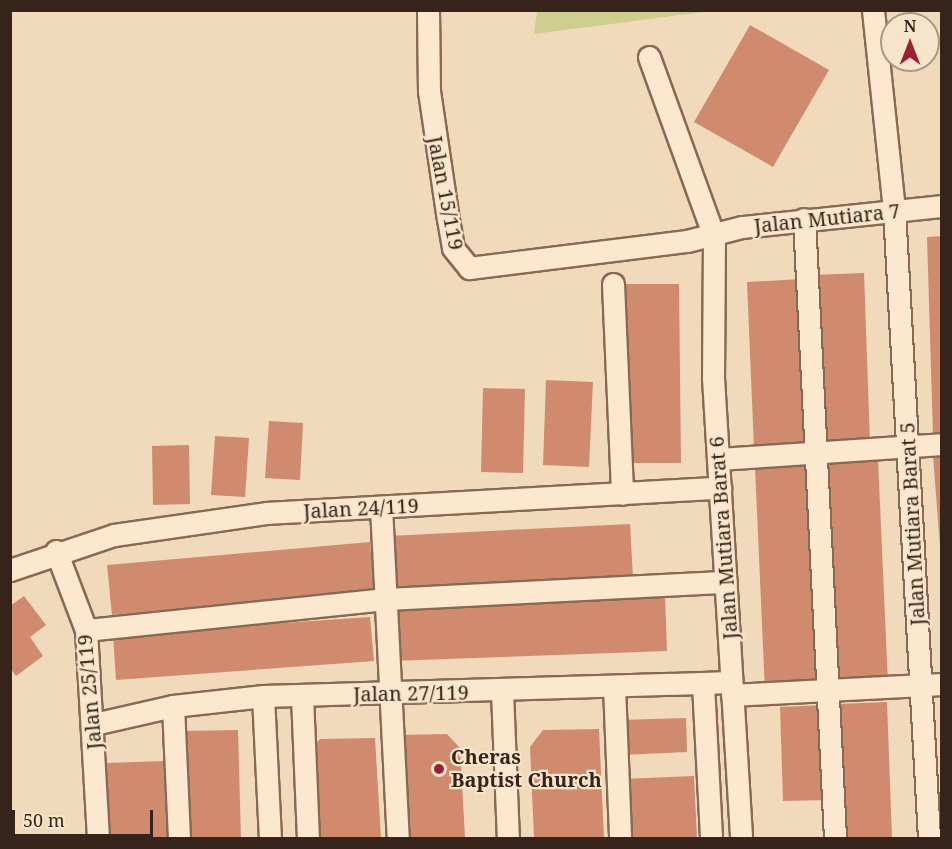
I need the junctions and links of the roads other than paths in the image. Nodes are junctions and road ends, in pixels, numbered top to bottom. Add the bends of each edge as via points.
1 (428, 10) edge
2 (873, 10) edge
3 (649, 57) dead end
4 (942, 206) edge
5 (894, 210) junction
6 (804, 219) junction
7 (714, 237) junction
8 (613, 284) dead end
9 (942, 444) edge
10 (907, 446) junction
11 (814, 453) junction
12 (717, 459) junction
13 (720, 488) junction
14 (622, 494) junction
15 (381, 507) junction
16 (56, 551) junction
17 (10, 570) edge
18 (726, 582) junction
19 (387, 599) junction
20 (86, 630) junction
21 (704, 684) junction
22 (942, 684) edge
23 (920, 685) junction
24 (614, 686) junction
25 (732, 689) junction
26 (827, 690) junction
27 (502, 691) junction
28 (393, 693) junction
29 (262, 696) junction
30 (302, 696) junction
31 (173, 706) junction
32 (94, 724) junction
33 (98, 838) edge
34 (179, 838) edge
35 (270, 838) edge
36 (308, 838) edge
37 (398, 838) edge
38 (508, 838) edge
39 (620, 838) edge
40 (711, 838) edge
41 (741, 838) edge
42 (836, 838) edge
43 (929, 838) edge

1 - 7 street, Jalan 15/119 via 429,91 460,261 483,270
2 - 5 street
3 - 7 street, Jalan Mutiara Barat 6
4 - 5 street, Jalan Mutiara 7
5 - 6 street, Jalan Mutiara 7
5 - 10 street, Jalan Mutiara Barat 5
6 - 7 street, Jalan Mutiara 7 via 742,227
6 - 11 street
7 - 12 street, Jalan Mutiara Barat 6
8 - 14 street
9 - 10 street
10 - 11 street
10 - 23 street, Jalan Mutiara Barat 5
11 - 12 street
11 - 26 street
12 - 13 street, Jalan Mutiara Barat 6
13 - 14 street, Jalan 24/119
13 - 18 street, Jalan Mutiara Barat 6
14 - 15 street, Jalan 24/119
15 - 16 street, Jalan 24/119 via 267,513 114,535
15 - 19 street
16 - 17 street, Jalan 24/119
16 - 20 street, Jalan 25/119
18 - 19 street
18 - 25 street, Jalan Mutiara Barat 6
19 - 20 street
19 - 28 street
20 - 32 street, Jalan 25/119
21 - 24 street, Jalan 27/119
21 - 25 street, Jalan 27/119
21 - 40 street
22 - 23 street, Jalan 27/119
23 - 26 street, Jalan 27/119
23 - 43 street, Jalan Mutiara Barat 5
24 - 27 street, Jalan 27/119
24 - 39 street
25 - 26 street, Jalan 27/119
25 - 41 street, Jalan Mutiara Barat 6
26 - 42 street
27 - 28 street, Jalan 27/119
27 - 38 street
28 - 30 street, Jalan 27/119
28 - 37 street
29 - 30 street, Jalan 27/119
29 - 31 street, Jalan 27/119
29 - 35 street
30 - 36 street
31 - 32 street, Jalan 27/119
31 - 34 street
32 - 33 street, Jalan 25/119

